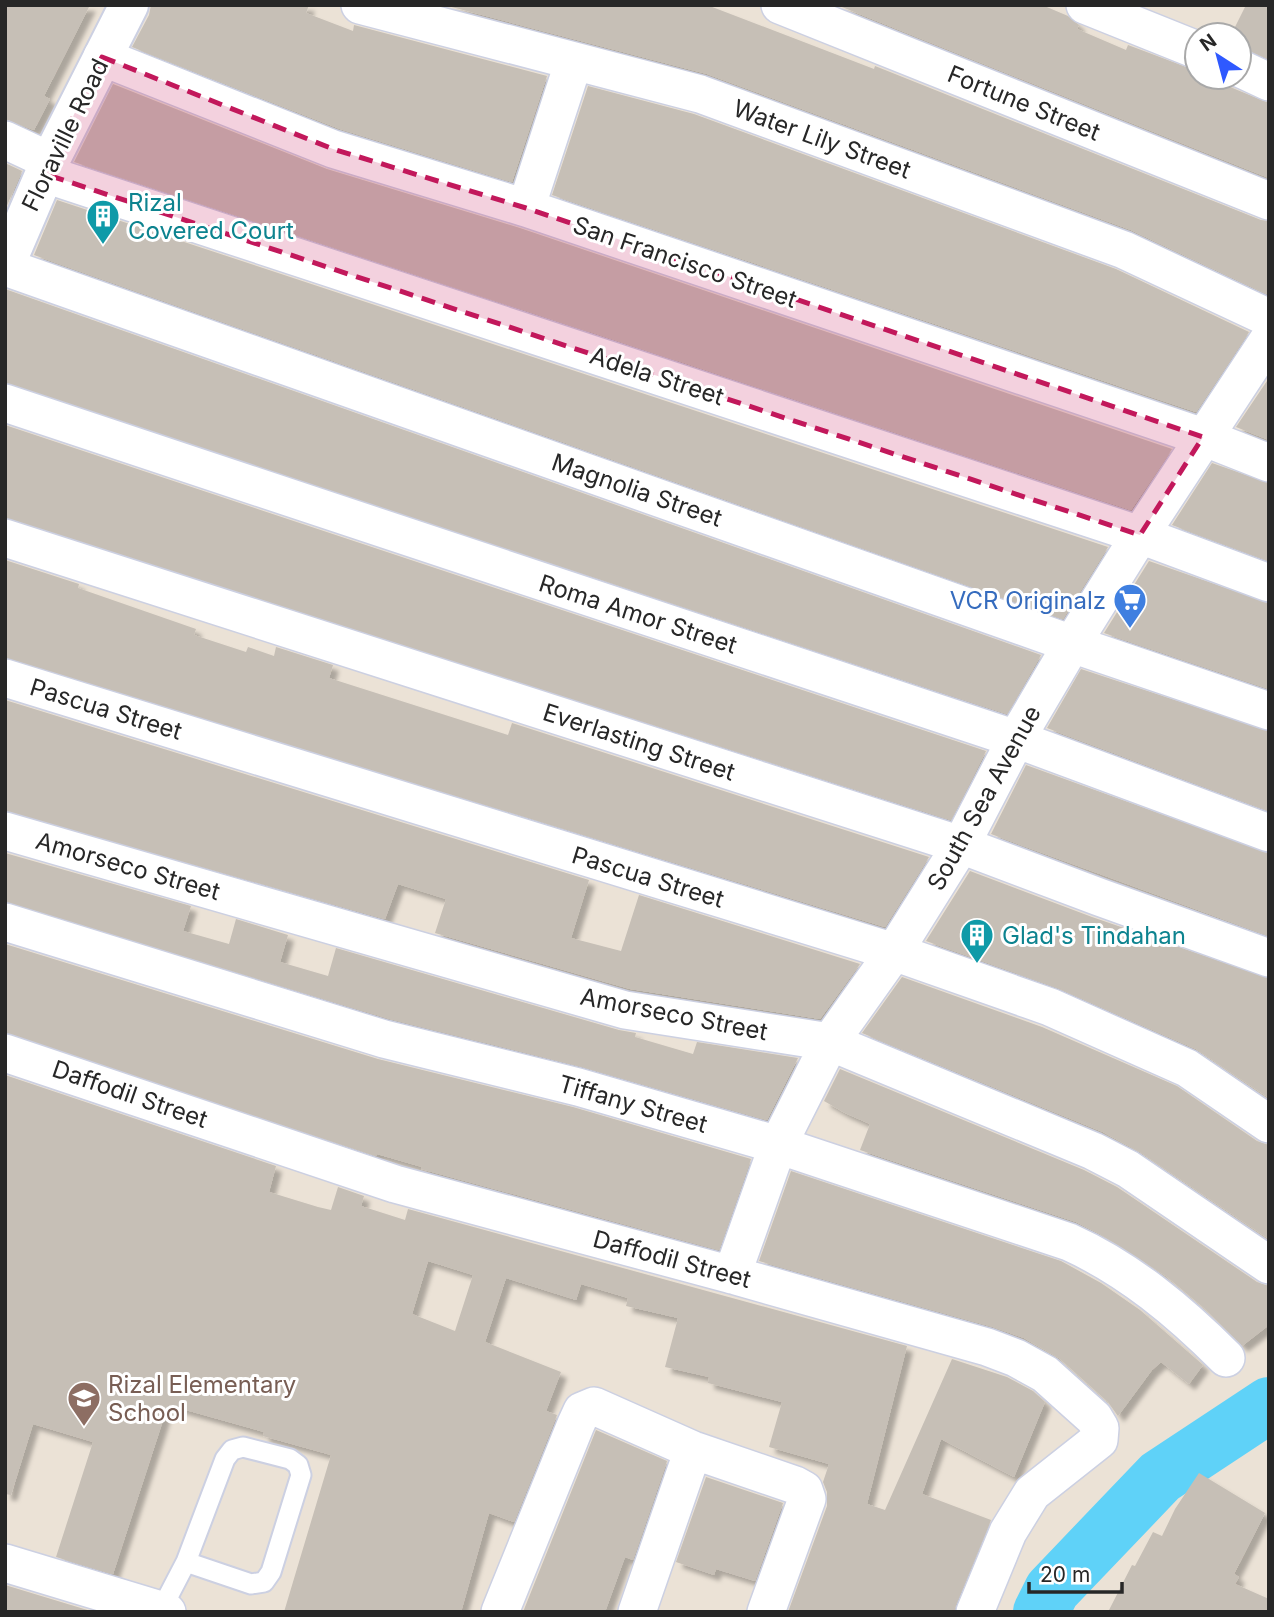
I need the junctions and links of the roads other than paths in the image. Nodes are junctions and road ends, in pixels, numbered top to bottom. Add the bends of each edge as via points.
1 (129, 5) edge
2 (360, 5) edge
3 (780, 5) edge
4 (1085, 5) edge
5 (1183, 44) edge
6 (102, 57) junction
7 (574, 61) junction
8 (1253, 75) edge
9 (1269, 82) edge
10 (5, 140) edge
11 (47, 167) junction
12 (1269, 201) edge
13 (526, 208) junction
14 (5, 266) edge
15 (1269, 318) edge
16 (1269, 339) edge
17 (5, 403) edge
18 (1203, 437) junction
19 (1269, 463) edge
20 (1139, 536) junction
21 (5, 538) edge
22 (1269, 583) edge
23 (1072, 644) junction
24 (5, 678) edge
25 (1269, 711) edge
26 (1016, 740) junction
27 (5, 831) edge
28 (1269, 833) edge
29 (961, 845) junction
30 (5, 922) edge
31 (894, 952) junction
32 (1269, 958) edge
33 (830, 1042) junction
34 (5, 1053) edge
35 (1269, 1124) edge
36 (778, 1145) junction
37 (1269, 1265) edge
38 (732, 1275) junction
39 (1226, 1358) dead end
40 (693, 1450) junction
41 (186, 1562) junction
42 (5, 1563) edge
43 (164, 1611) edge
44 (500, 1612) edge
45 (637, 1612) edge
46 (766, 1612) edge
47 (975, 1612) edge

1 - 6 street, Floraville Road
2 - 7 street, Water Lily Street
3 - 12 street, Fortune Street
4 - 5 street
6 - 11 street, Floraville Road
6 - 13 street, San Francisco Street via 333,149
7 - 13 street
7 - 15 street, Water Lily Street via 700,94 1124,250
8 - 9 street
10 - 11 street, Adela Street
11 - 14 street, Floraville Road
11 - 20 street, Adela Street
13 - 18 street, San Francisco Street
14 - 23 street, Magnolia Street
16 - 18 street, South Sea Avenue
17 - 26 street, Roma Amor Street
18 - 19 street, San Francisco Street
18 - 20 street, South Sea Avenue
20 - 22 street, Adela Street
20 - 23 street, South Sea Avenue
21 - 29 street, Everlasting Street
23 - 25 street, Magnolia Street
23 - 26 street, South Sea Avenue
24 - 31 street, Pascua Street
26 - 28 street, Roma Amor Street
26 - 29 street, South Sea Avenue
27 - 33 street, Amorseco Street via 625,1010
29 - 31 street, South Sea Avenue
29 - 32 street, Everlasting Street
30 - 36 street, Tiffany Street via 384,1039 578,1087
31 - 33 street, South Sea Avenue
31 - 35 street, Pascua Street via 1050,1007 1187,1068
33 - 36 street, South Sea Avenue
33 - 37 street, Amorseco Street via 1093,1151 1128,1169
34 - 38 street, Daffodil Street via 395,1184
36 - 38 street, South Sea Avenue
36 - 39 street, Tiffany Street via 1088,1251 1176,1310
38 - 47 street, Daffodil Street via 997,1350 1045,1374 1094,1418 1100,1428 1099,1440 1032,1493 1008,1532
40 - 44 street via 594,1406 582,1411
40 - 45 street
40 - 46 street via 804,1490 807,1499
41 - 41 lane via 232,1450 243,1447 298,1465 302,1475 264,1582 251,1584
41 - 43 lane
42 - 43 street

